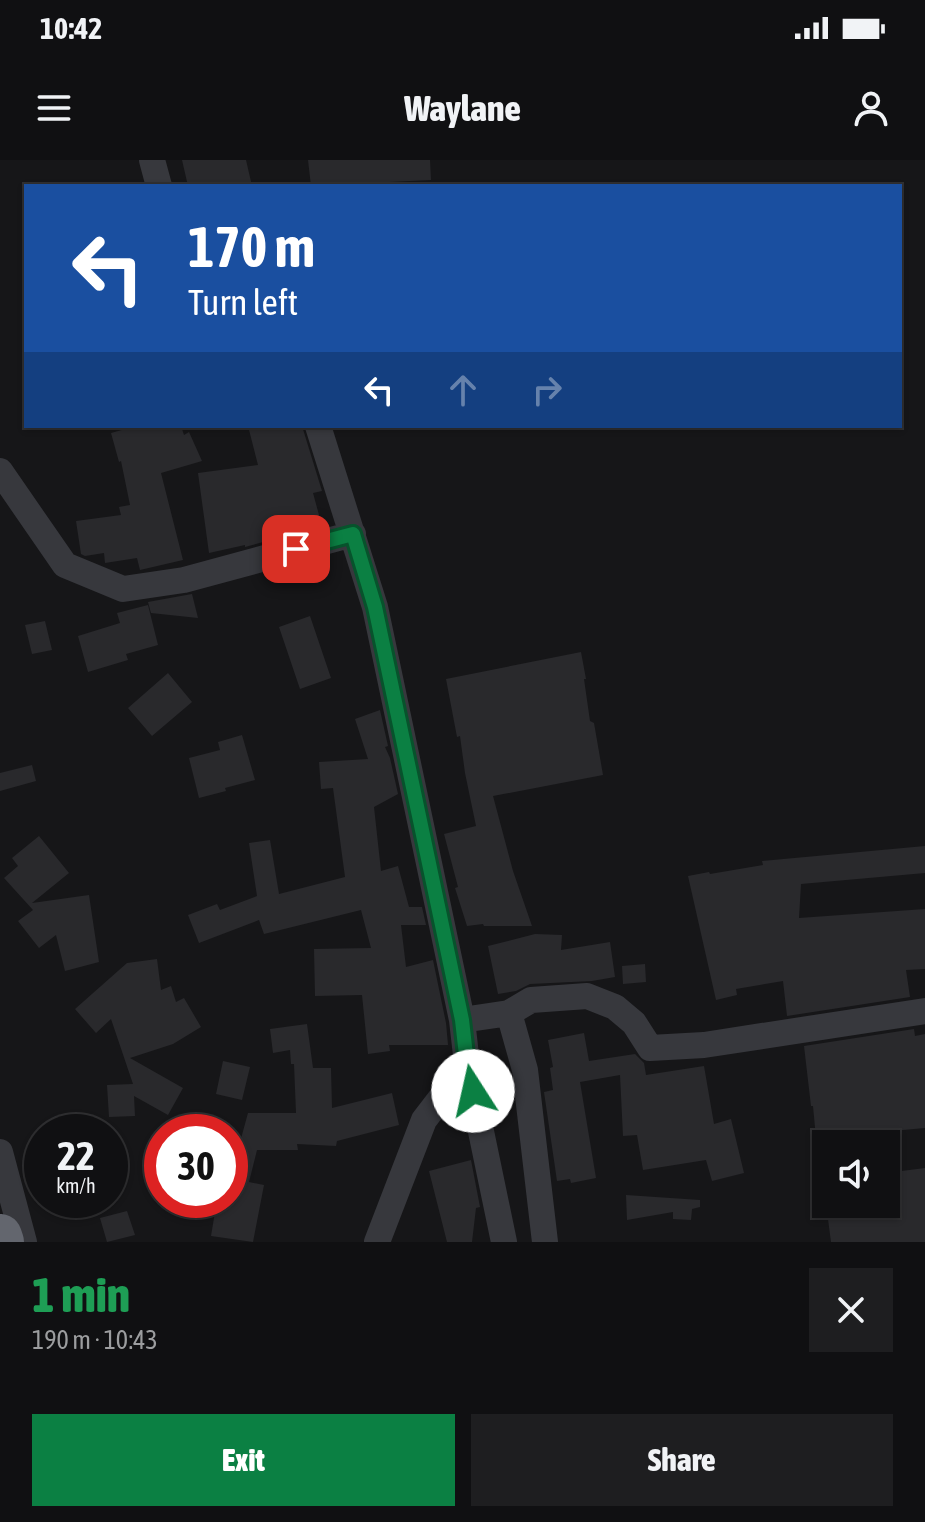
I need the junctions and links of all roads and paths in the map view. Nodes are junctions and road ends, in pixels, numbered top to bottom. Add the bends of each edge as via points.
1 (152, 160) edge
2 (158, 184) edge
3 (319, 428) edge
4 (0, 471) edge
5 (353, 534) junction
6 (925, 1011) edge
7 (509, 1013) junction
8 (462, 1020) junction
9 (467, 1064) junction
10 (0, 1152) edge
11 (0, 1236) edge
12 (2, 1242) edge
13 (24, 1242) edge
14 (377, 1242) edge
15 (504, 1242) edge
16 (545, 1242) edge

1 - 2 street
3 - 5 street
4 - 5 street via 65,565 123,589 184,580
5 - 8 street via 375,607
6 - 7 street via 704,1045 650,1048 634,1023 615,1007 587,996 531,1000
7 - 8 street
7 - 16 street via 525,1070
8 - 9 street
9 - 14 street via 424,1120
9 - 15 street
10 - 13 street
11 - 12 highway

